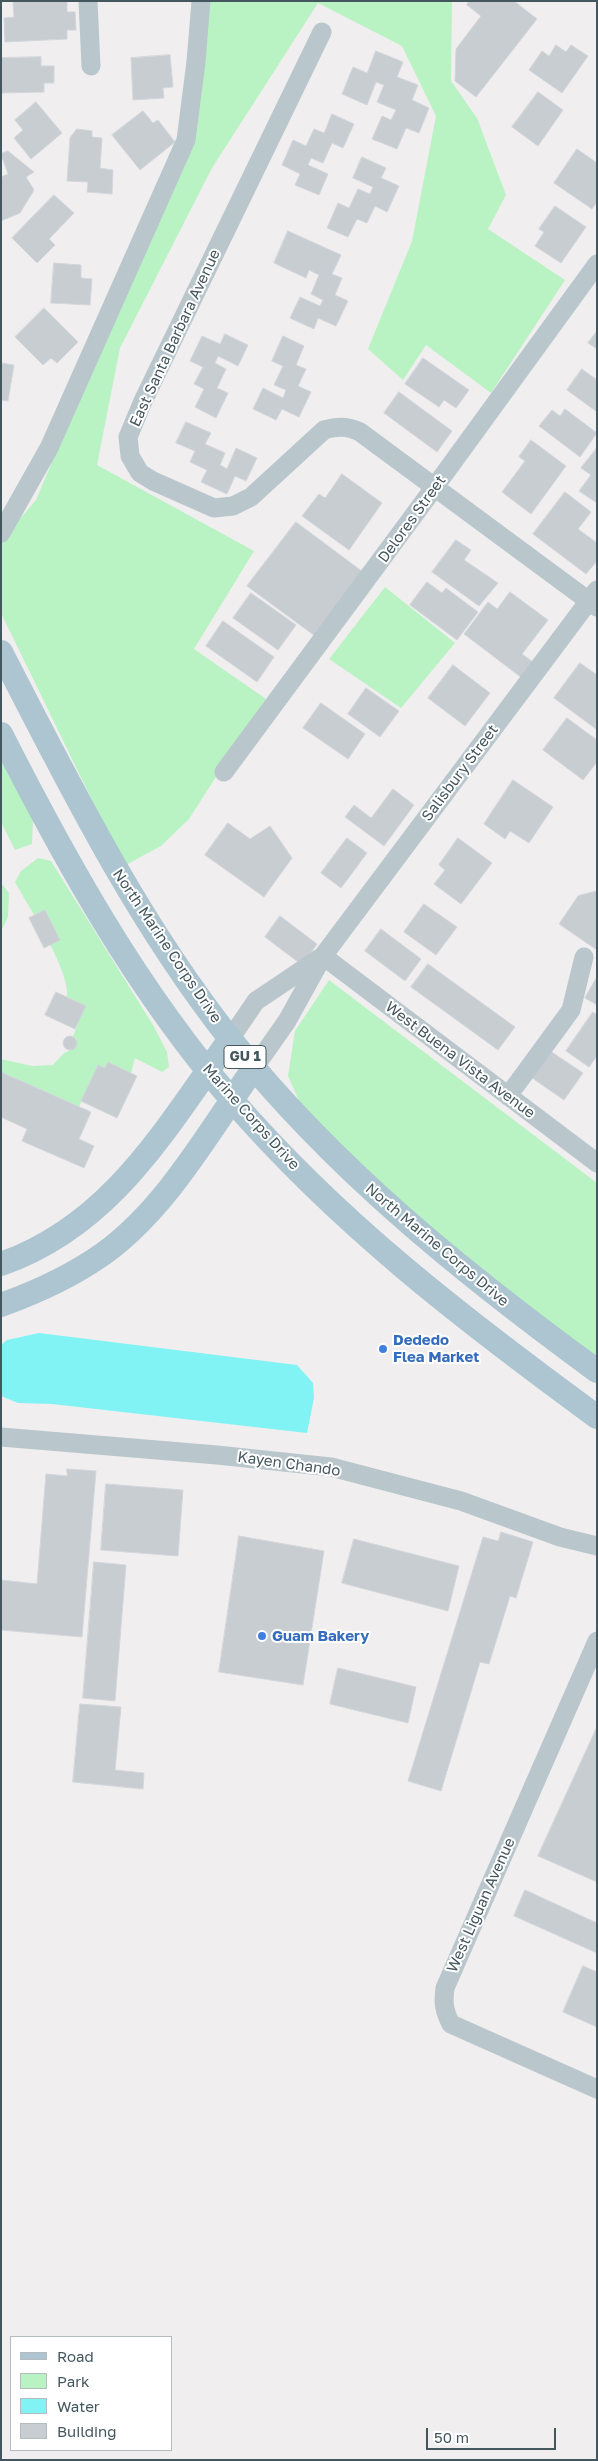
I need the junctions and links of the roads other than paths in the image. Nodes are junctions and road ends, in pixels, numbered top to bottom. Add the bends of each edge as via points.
1 (88, 1) edge
2 (201, 1) edge
3 (322, 32) dead end
4 (91, 66) dead end
5 (597, 264) edge
6 (434, 488) junction
7 (1, 533) edge
8 (594, 600) edge
9 (1, 652) edge
10 (1, 734) edge
11 (224, 772) dead end
12 (323, 956) junction
13 (584, 957) dead end
14 (230, 1038) junction
15 (254, 1068) junction
16 (207, 1070) junction
17 (508, 1096) junction
18 (232, 1100) junction
19 (597, 1163) edge
20 (1, 1264) edge
21 (1, 1305) edge
22 (597, 1371) edge
23 (597, 1417) edge
24 (1, 1437) edge
25 (597, 1546) edge
26 (597, 1641) edge
27 (597, 2089) edge

1 - 4 street
2 - 7 street via 186,140 49,448
3 - 6 street, East Santa Barbara Avenue via 144,401 128,437 130,456 140,473 180,495 214,508 233,506 251,497 324,430 348,427 360,432
5 - 6 street, Delores Street
6 - 8 street, East Santa Barbara Avenue
6 - 11 street, Delores Street
8 - 12 street, Salisbury Street
9 - 14 main road, North Marine Corps Drive / GU 1 via 116,870 178,967
10 - 16 main road, Marine Corps Drive / GU 1 via 88,895 147,988
12 - 14 street, Salisbury Street via 256,1001
12 - 15 street, Salisbury Street via 287,1021
12 - 17 street, West Buena Vista Avenue
13 - 17 street via 571,1010
14 - 15 main road, North Marine Corps Drive / GU 1
14 - 16 main road
15 - 18 main road
15 - 22 main road, North Marine Corps Drive / GU 1 via 318,1139 409,1224 472,1278
16 - 18 main road, Marine Corps Drive / GU 1
16 - 20 main road via 136,1167 109,1198 50,1242
17 - 19 street, West Buena Vista Avenue
18 - 21 main road via 172,1184 136,1225 104,1253 70,1275
18 - 23 main road, Marine Corps Drive / GU 1 via 319,1191 407,1272
24 - 25 street, Kayen Chando via 217,1454 331,1467 461,1501 560,1537
26 - 27 street, West Liguan Avenue via 445,1988 443,2000 451,2024

